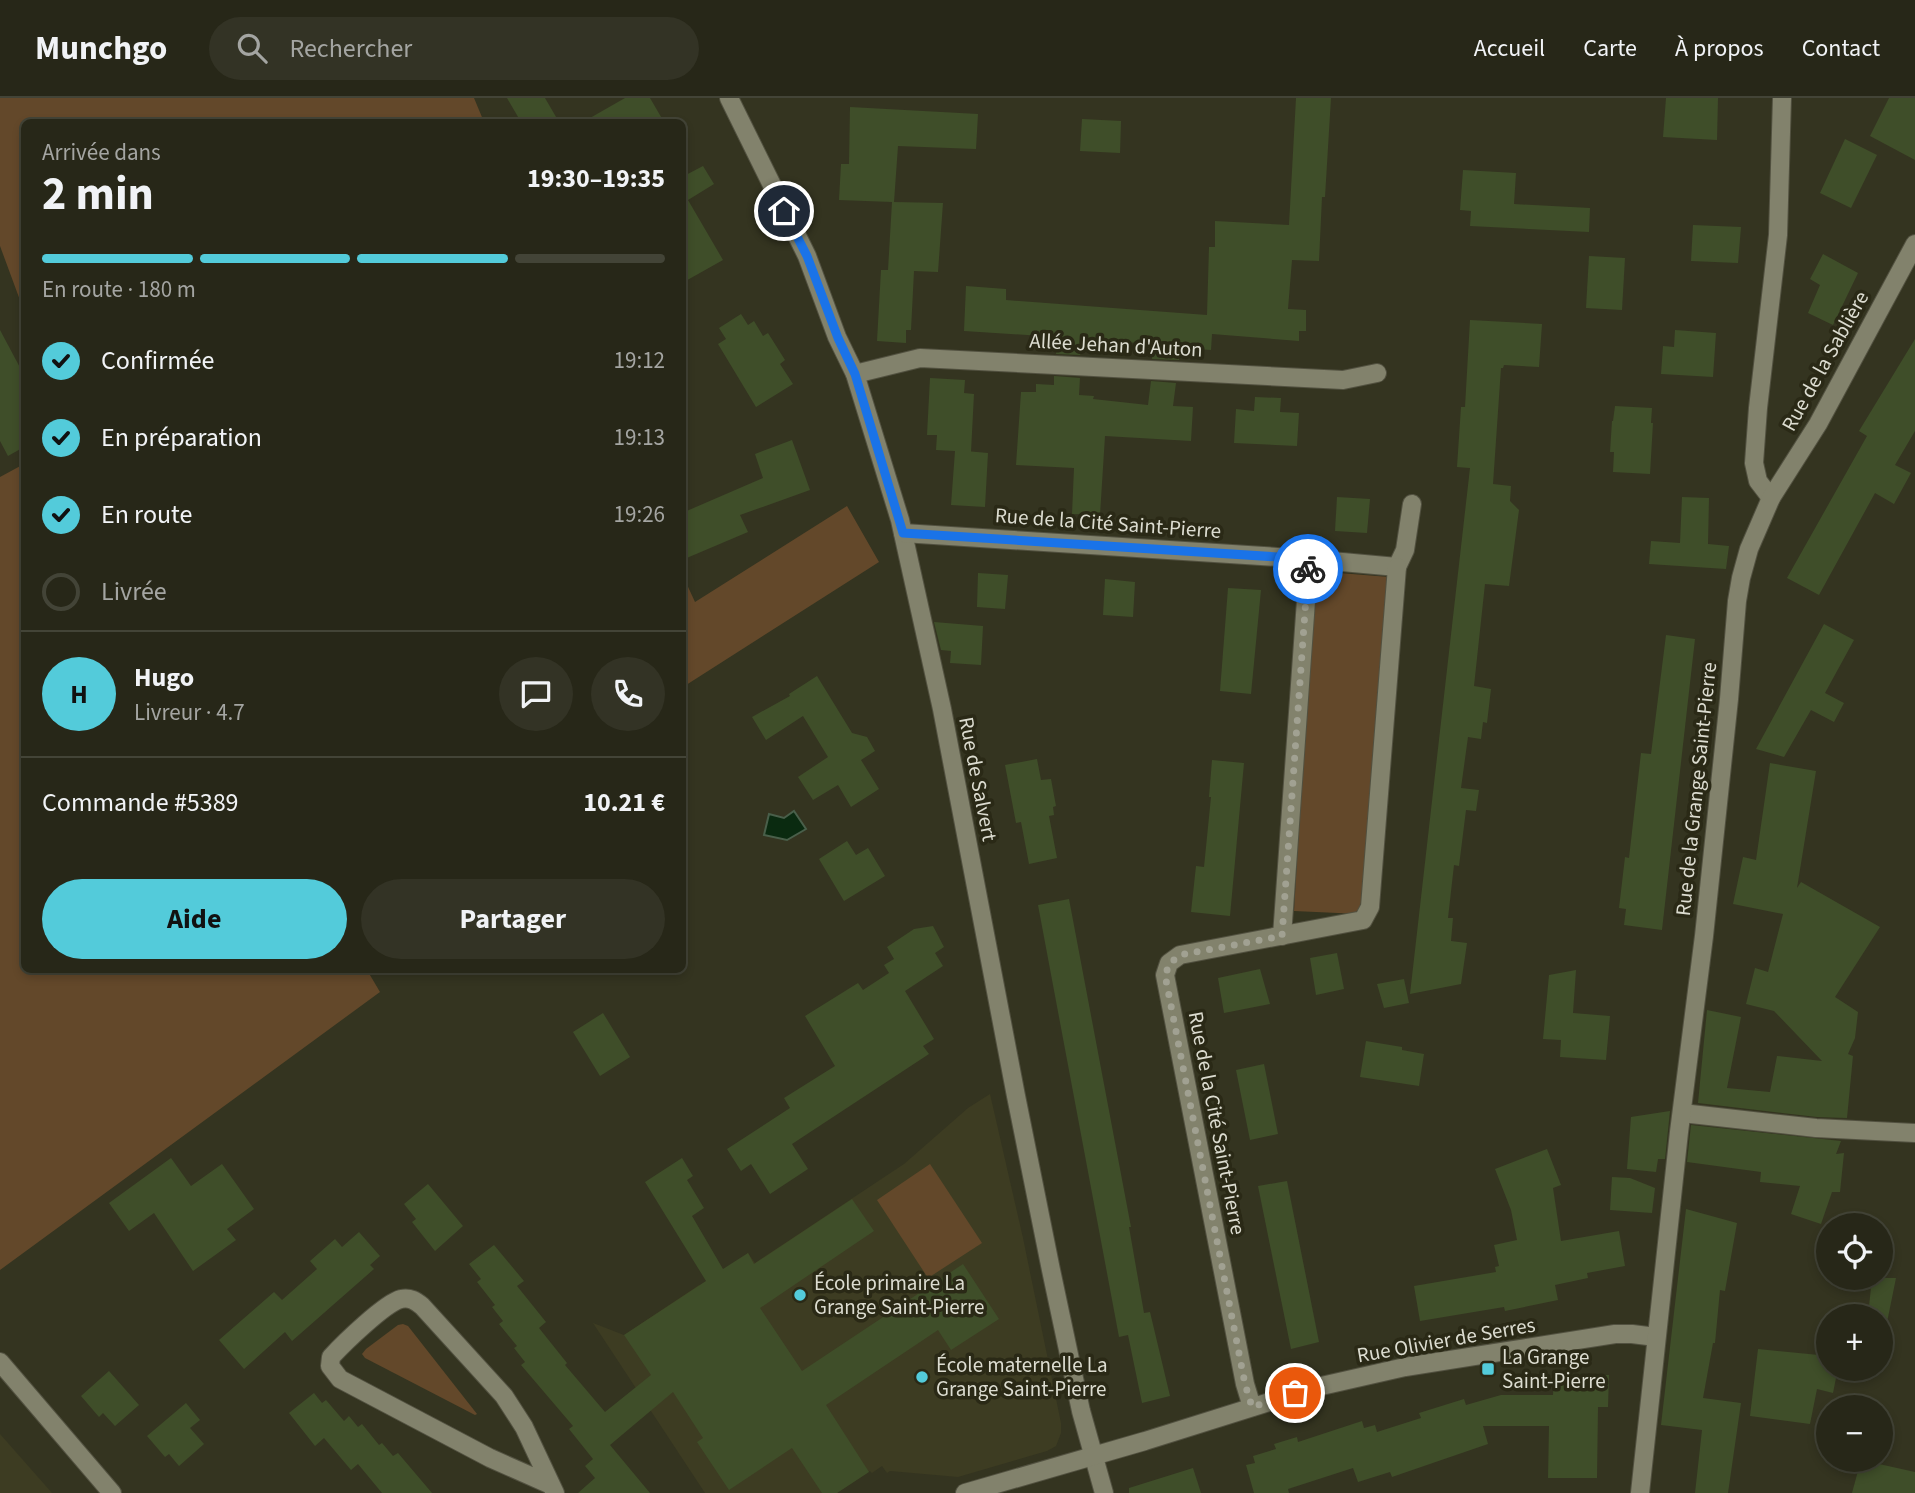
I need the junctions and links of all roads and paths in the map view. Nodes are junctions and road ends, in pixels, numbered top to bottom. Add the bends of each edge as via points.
1 (729, 98) edge
2 (1782, 98) edge
3 (1915, 244) edge
4 (1377, 373) dead end
5 (855, 374) junction
6 (1771, 498) junction
7 (1412, 504) dead end
8 (903, 533) junction
9 (1309, 559) junction
10 (1397, 566) junction
11 (1282, 936) junction
12 (1682, 1113) junction
13 (1915, 1133) edge
14 (1656, 1337) junction
15 (0, 1362) edge
16 (1252, 1407) junction
17 (1094, 1456) junction
18 (553, 1489) edge
19 (112, 1493) edge
20 (965, 1493) edge
21 (1104, 1493) edge
22 (1640, 1493) edge

1 - 5 street, Rue de Salvert via 807,256
2 - 6 street via 1778,236 1754,463 1758,481
3 - 6 street, Rue de la Sablière via 1818,424
4 - 5 street, Allée Jehan d'Auton via 1343,380 920,358
5 - 8 street, Rue de Salvert
6 - 12 street, Rue de la Grange Saint-Pierre via 1749,549 1737,601
7 - 10 street, Rue de la Cité Saint-Pierre via 1405,551
8 - 9 street, Rue de la Cité Saint-Pierre
8 - 17 street, Rue de Salvert via 942,709 1048,1259
9 - 10 street, Rue de la Cité Saint-Pierre
9 - 11 street
10 - 11 street, Rue de la Cité Saint-Pierre via 1370,908 1363,920
11 - 16 street, Rue de la Cité Saint-Pierre via 1180,955 1165,975
12 - 13 street
12 - 14 street, Rue de la Grange Saint-Pierre
14 - 16 street, Rue Olivier de Serres via 1615,1334 1405,1367
14 - 22 street, Rue de la Grange Saint-Pierre
15 - 19 street
16 - 17 street, Rue Olivier de Serres
17 - 20 street, Rue Olivier de Serres
17 - 21 street, Rue de Salvert
18 - 18 street via 505,1396 415,1300 392,1303 331,1357 330,1366 340,1379

